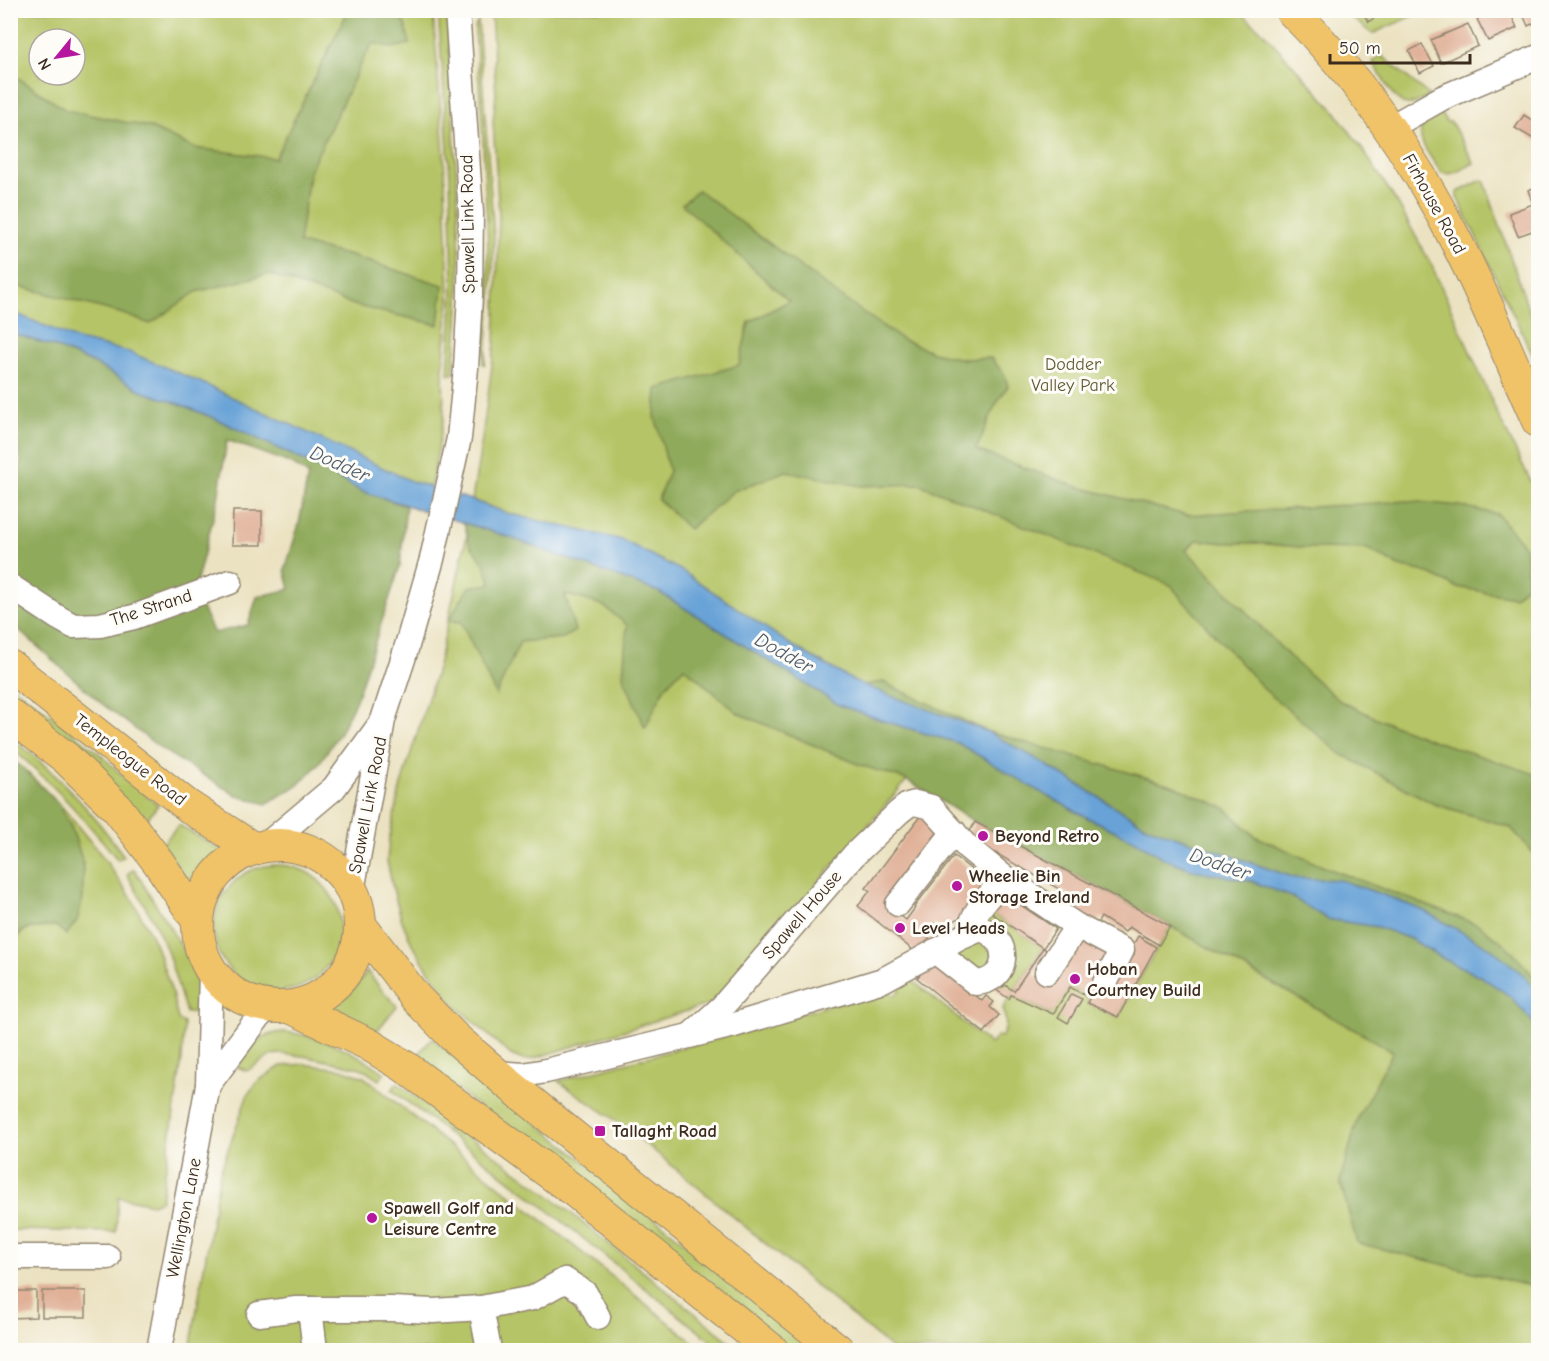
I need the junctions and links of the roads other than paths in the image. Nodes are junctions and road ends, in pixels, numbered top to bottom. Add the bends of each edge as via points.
1 (457, 10) edge
2 (1291, 10) edge
3 (1539, 57) edge
4 (1389, 128) junction
5 (1539, 421) edge
6 (230, 582) dead end
7 (10, 586) edge
8 (10, 666) edge
9 (10, 715) edge
10 (383, 720) junction
11 (954, 832) junction
12 (259, 848) junction
13 (1005, 878) junction
14 (352, 891) junction
15 (898, 904) dead end
16 (198, 921) junction
17 (972, 924) junction
18 (361, 926) junction
19 (1077, 926) junction
20 (940, 941) junction
21 (211, 971) junction
22 (1047, 972) dead end
23 (1104, 983) dead end
24 (278, 1007) junction
25 (690, 1036) junction
26 (546, 1071) junction
27 (497, 1073) junction
28 (208, 1085) junction
29 (543, 1111) junction
30 (10, 1257) edge
31 (108, 1257) dead end
32 (481, 1308) junction
33 (310, 1309) junction
34 (259, 1314) dead end
35 (598, 1317) dead end
36 (159, 1350) edge
37 (315, 1350) edge
38 (489, 1350) edge
39 (772, 1350) edge
40 (838, 1350) edge

1 - 10 street, Spawell Link Road via 471,213 470,295 459,438 432,559
2 - 4 main road, Firhouse Road via 1321,41
3 - 4 street via 1437,100
4 - 5 main road, Firhouse Road via 1457,244
6 - 7 street, The Strand via 134,617 73,626
8 - 12 main road, Templeogue Road via 188,806
9 - 16 main road via 66,758 117,808
10 - 12 street, Spawell Link Road via 334,788
10 - 14 street, Spawell Link Road
11 - 13 street via 967,848
11 - 15 street
11 - 25 street, Spawell House via 931,807 908,805 861,848 721,1008
12 - 14 main road via 286,846 307,850 326,860
12 - 16 main road via 232,860 215,876 203,897
13 - 17 street
13 - 19 street
14 - 18 main road
16 - 21 main road via 200,947
17 - 20 street, Spawell House
17 - 20 street via 988,932 1002,951 1001,968 985,982 972,981
18 - 24 main road via 356,951 331,988 312,1000
18 - 27 main road via 414,996
19 - 22 street
19 - 23 street via 1122,950
20 - 25 street, Spawell House via 890,987
21 - 24 main road via 240,997
21 - 28 street, Wellington Lane
24 - 28 street, Wellington Lane
24 - 39 main road via 368,1044 404,1066 576,1193
25 - 26 street, Spawell House
26 - 27 street, Spawell House via 523,1075
26 - 29 street via 538,1080 535,1098
27 - 29 main road
28 - 36 street, Wellington Lane
29 - 40 main road
30 - 31 street
32 - 33 street
32 - 35 street via 533,1298 565,1280 585,1293
32 - 38 street
33 - 34 street
33 - 37 street

